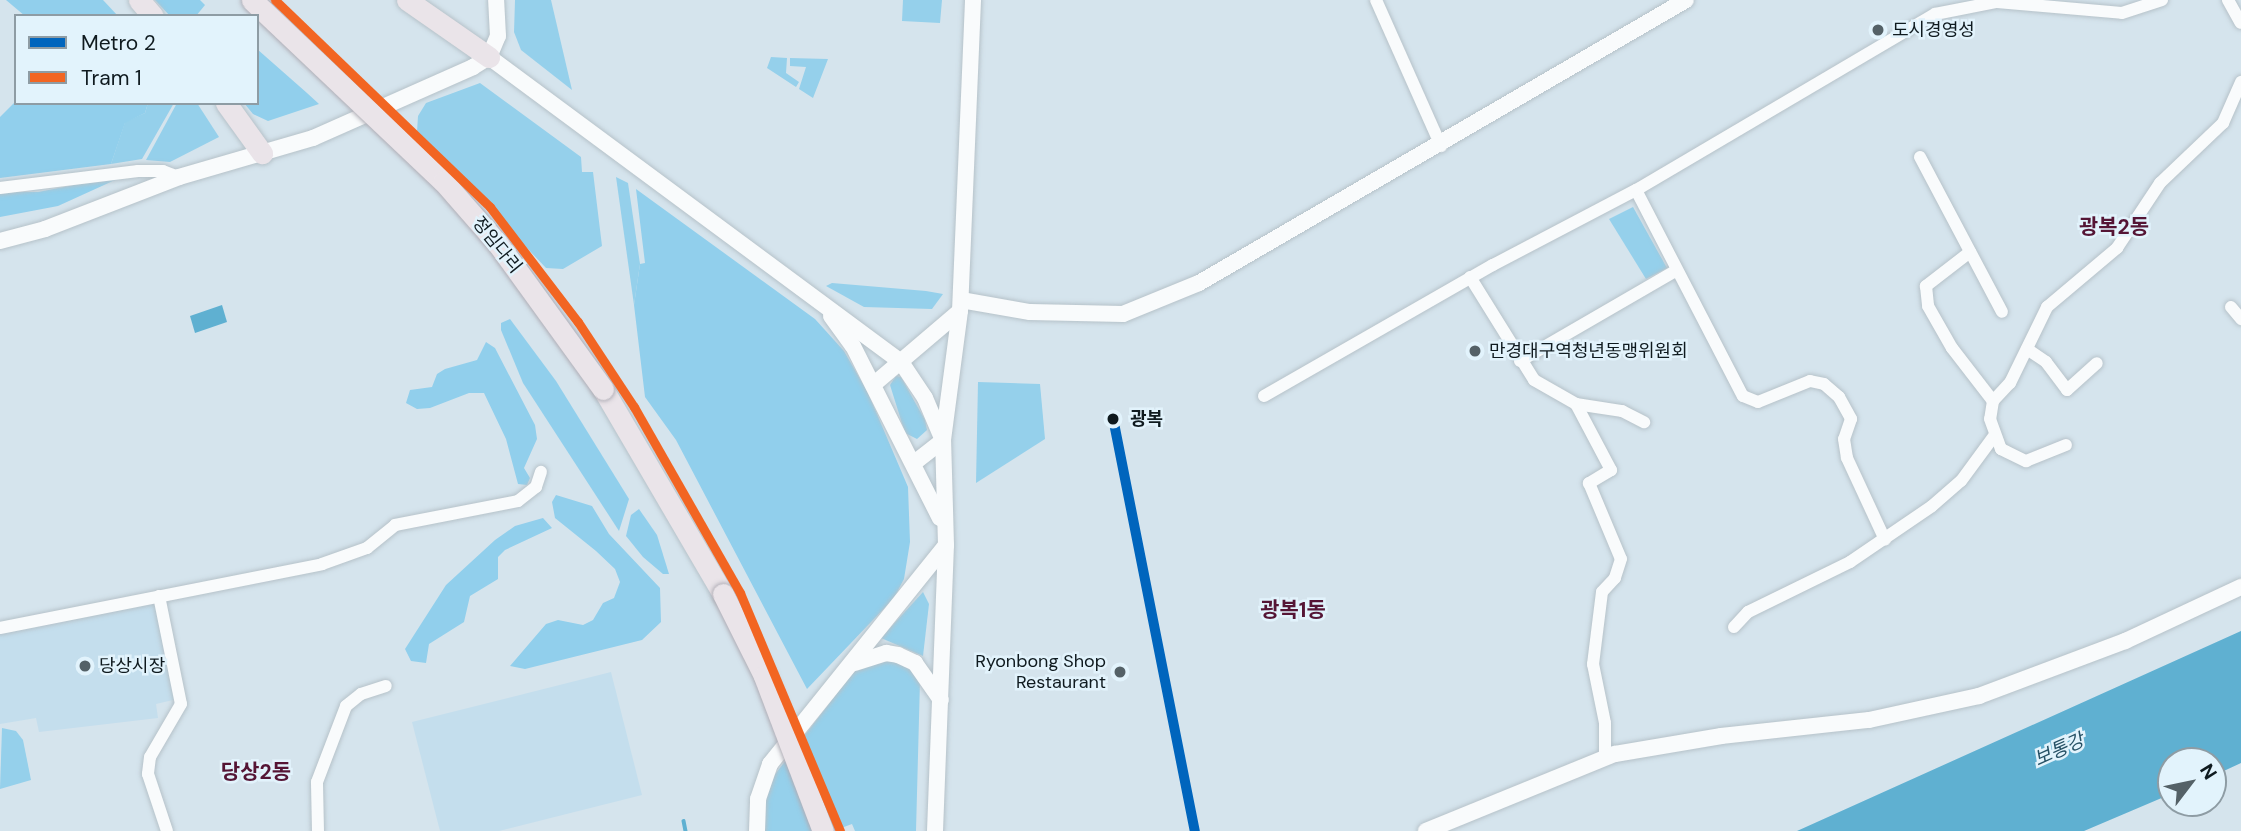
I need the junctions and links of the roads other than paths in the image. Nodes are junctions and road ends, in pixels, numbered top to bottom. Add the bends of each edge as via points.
1 (139, 0) edge
2 (252, 0) edge
3 (407, 0) edge
4 (496, 0) edge
5 (973, 0) edge
6 (1376, 0) edge
7 (1686, 0) edge
8 (2162, 0) edge
9 (2228, 0) edge
10 (151, 14) edge
11 (2241, 23) edge
12 (489, 57) junction
13 (2241, 82) edge
14 (227, 105) edge
15 (1441, 146) junction
16 (262, 153) junction
17 (1920, 158) dead end
18 (179, 177) junction
19 (0, 188) edge
20 (1636, 190) junction
21 (0, 241) edge
22 (1970, 253) junction
23 (1677, 270) junction
24 (1470, 277) junction
25 (821, 302) junction
26 (960, 305) junction
27 (2231, 307) dead end
28 (2001, 312) dead end
29 (2241, 319) edge
30 (2027, 349) junction
31 (1520, 361) junction
32 (901, 362) junction
33 (2097, 363) dead end
34 (873, 385) junction
35 (1264, 396) dead end
36 (1993, 401) junction
37 (1576, 404) junction
38 (1644, 422) dead end
39 (1994, 436) junction
40 (943, 440) junction
41 (2066, 445) dead end
42 (914, 463) junction
43 (541, 472) dead end
44 (942, 524) junction
45 (1885, 540) junction
46 (946, 545) junction
47 (2241, 587) edge
48 (159, 596) junction
49 (1734, 627) dead end
50 (0, 628) edge
51 (850, 665) junction
52 (386, 686) dead end
53 (941, 700) junction
54 (1605, 758) junction
55 (167, 831) edge
56 (318, 831) edge
57 (757, 831) edge
58 (823, 831) edge
59 (935, 831) edge
60 (1426, 831) edge

1 - 10 highway
2 - 58 highway, 정임다리, bridge via 443,181 498,244 603,390 723,594 764,676
3 - 12 highway
4 - 12 main road via 498,36
5 - 26 main road
6 - 15 street
7 - 15 main road
8 - 20 street via 2123,13 1997,2 1935,14
9 - 11 street
12 - 16 main road via 386,107
12 - 25 main road
13 - 30 street via 2223,123 2160,183 2117,248 2047,307
14 - 16 highway
15 - 26 main road via 1199,284 1123,314
16 - 18 main road
17 - 22 street
18 - 19 street via 163,171 138,171
18 - 21 main road via 45,229
20 - 23 street
20 - 24 street
22 - 28 street
22 - 36 street via 1940,273 1924,294 1951,348
23 - 31 street
23 - 45 street via 1744,396 1758,402 1810,381 1824,384 1839,397 1851,419 1844,439 1847,458
24 - 31 street
24 - 35 street
25 - 32 main road
25 - 34 main road via 853,346
26 - 32 main road
26 - 40 main road
27 - 29 street
30 - 33 street via 2046,362 2067,390
30 - 36 street via 2010,383
31 - 37 street via 1534,380
32 - 34 main road
32 - 40 main road via 925,398
34 - 42 main road
36 - 39 street via 1990,419
37 - 38 street via 1622,411
37 - 54 street via 1611,470 1589,483 1621,559 1615,578 1602,592 1593,664 1605,723
39 - 41 street via 2001,449 2026,461
39 - 45 street via 1961,481
40 - 42 main road
40 - 44 main road
42 - 44 main road
43 - 48 street via 529,494 506,505 395,526 367,548 322,564
44 - 46 main road
45 - 49 street via 1748,612
46 - 51 main road
46 - 53 main road
47 - 54 main road via 2125,641 1979,696 1869,720 1721,736
48 - 50 street
48 - 55 street via 181,704 150,757 148,774
51 - 53 main road via 871,656 898,655 915,663
51 - 57 main road via 770,764 758,799
52 - 56 street via 361,694 345,706 317,782
53 - 59 main road
54 - 60 main road

